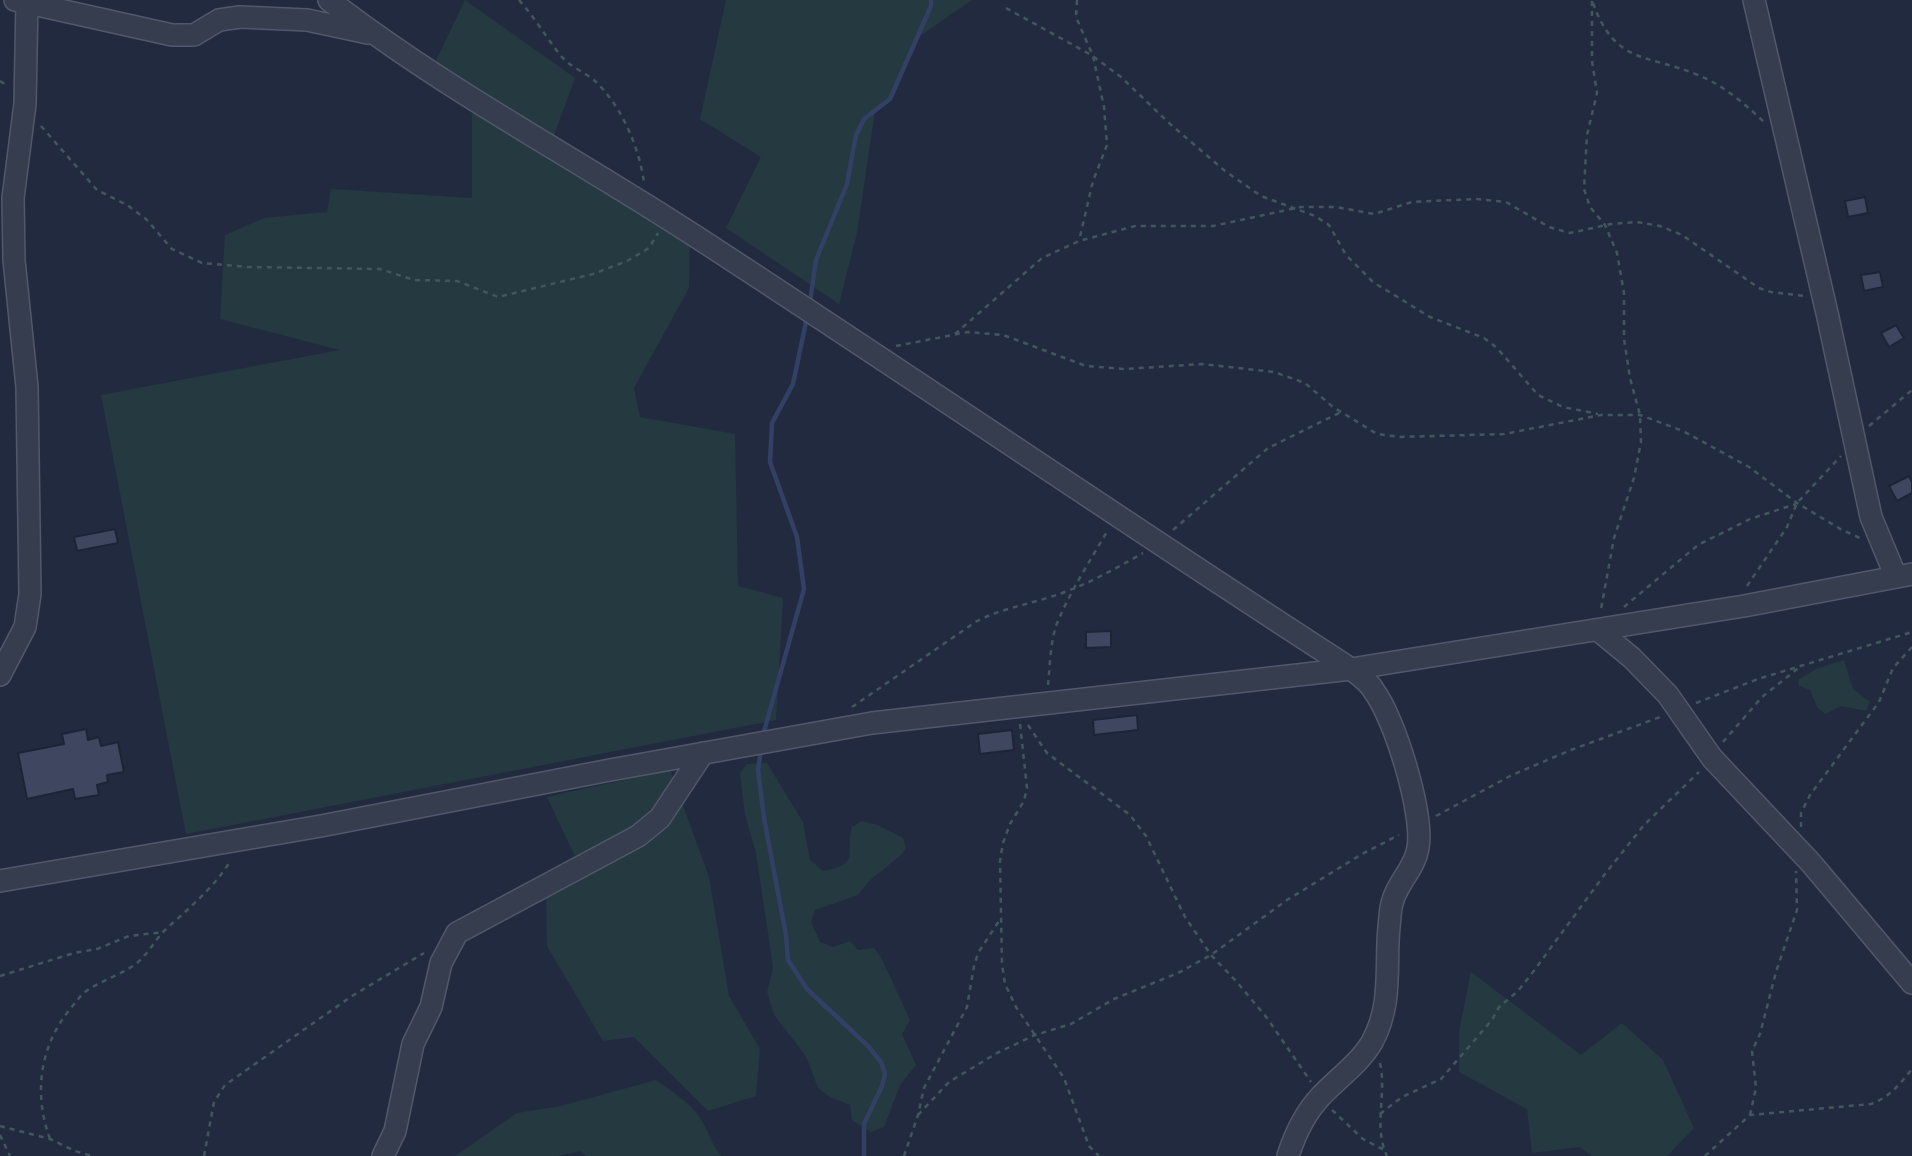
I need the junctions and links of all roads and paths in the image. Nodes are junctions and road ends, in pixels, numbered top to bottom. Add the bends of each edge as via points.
1 (329, 0) edge
2 (519, 0) edge
3 (1077, 0) edge
4 (1592, 0) edge
5 (1754, 0) edge
6 (22, 1) edge
7 (1006, 8) dead end
8 (374, 34) junction
9 (1093, 56) junction
10 (0, 80) edge
11 (25, 104) junction
12 (1764, 122) dead end
13 (646, 206) junction
14 (1296, 208) junction
15 (668, 219) junction
16 (1605, 225) junction
17 (1079, 241) junction
18 (1824, 298) junction
19 (955, 334) junction
20 (872, 351) junction
21 (1912, 390) edge
22 (1341, 412) junction
23 (1601, 415) junction
24 (1640, 415) junction
25 (1854, 441) junction
26 (1797, 503) junction
27 (1116, 515) junction
28 (1158, 543) junction
29 (1882, 547) junction
30 (1904, 576) edge
31 (1074, 589) junction
32 (1622, 608) dead end
33 (1732, 608) junction
34 (1598, 630) junction
35 (1803, 664) dead end
36 (1351, 668) junction
37 (0, 675) edge
38 (1047, 704) junction
39 (1018, 707) junction
40 (852, 708) dead end
41 (703, 753) junction
42 (1712, 758) junction
43 (244, 839) junction
44 (0, 881) edge
45 (1002, 918) junction
46 (164, 932) junction
47 (457, 933) junction
48 (0, 976) edge
49 (1912, 983) edge
50 (1374, 1038) junction
51 (1912, 1069) edge
52 (1321, 1096) junction
53 (1380, 1114) junction
54 (0, 1126) edge
55 (0, 1135) edge
56 (50, 1139) junction
57 (1384, 1150) junction
58 (75, 1151) junction
59 (10, 1156) edge
60 (73, 1156) edge
61 (92, 1156) edge
62 (204, 1156) edge
63 (383, 1156) edge
64 (904, 1156) edge
65 (1099, 1156) edge
66 (1288, 1156) edge
67 (1387, 1156) edge
68 (1704, 1156) edge

1 - 8 street
2 - 13 path via 563,58 596,82 614,103 633,141
3 - 9 path via 1076,17
4 - 12 path via 1600,22 1635,56 1698,75
4 - 16 path via 1597,93 1587,135 1584,189 1590,207
5 - 18 street
6 - 8 street via 172,35 194,35 219,20 240,17 307,20
6 - 11 street
7 - 9 path
8 - 13 street
9 - 14 path via 1225,171 1261,196
9 - 17 path via 1107,145
10 - 11 path
11 - 15 path via 97,190 146,219 172,249 202,263 380,269 414,280 457,281 498,297 627,261 649,248
11 - 37 street via 13,198 14,260 27,387 30,594 25,627
13 - 15 street
14 - 16 path via 1336,207 1374,214 1412,202 1475,199 1506,202 1549,227 1570,233
14 - 17 path via 1213,226 1135,226
14 - 23 path via 1329,225 1346,255 1373,282 1430,317 1485,338 1538,395 1563,407
15 - 20 street
16 - 18 path via 1637,222 1660,226 1682,235 1759,288
16 - 24 path via 1622,280 1624,339
17 - 19 path via 1042,258
18 - 25 street
19 - 20 path
19 - 22 path via 1003,335 1086,366 1125,369 1202,364 1274,372 1305,383
20 - 27 street
21 - 25 path
22 - 23 path via 1377,434 1401,437 1504,434
22 - 28 path via 1268,448
23 - 24 path
24 - 26 path via 1683,431 1749,467
24 - 34 path via 1637,466 1614,538
25 - 26 path
25 - 29 street
26 - 29 path
26 - 32 path via 1750,519 1698,545
26 - 33 path via 1787,527
27 - 28 street
27 - 31 path
28 - 31 path
28 - 36 street
29 - 30 street
30 - 33 street
31 - 38 path via 1051,647
31 - 40 path via 999,610 978,621
33 - 34 street
34 - 36 street
34 - 42 street via 1668,695
35 - 42 path via 1762,697
36 - 38 street
36 - 50 street via 1384,706 1420,824 1415,860 1393,899 1386,1003
38 - 39 street
39 - 41 street via 872,723
39 - 45 path via 1027,788 1003,842
39 - 52 path via 1047,752 1130,815 1146,836 1185,917 1211,955 1267,1018
41 - 43 street
41 - 47 street via 660,818 638,836
42 - 49 street via 1811,863
42 - 53 path via 1644,825 1518,991 1499,1007 1441,1079 1402,1097
43 - 44 street
43 - 46 path via 221,876
45 - 64 path via 978,953 967,1007 924,1088
45 - 65 path via 1005,984 1063,1078 1088,1146
46 - 48 path via 129,936
46 - 56 path via 136,963 84,992 52,1033 42,1082 42,1111
47 - 62 path via 352,996 225,1085 214,1102
47 - 63 street via 441,962 431,1007 413,1044 395,1131
50 - 52 street via 1366,1052
50 - 53 path via 1383,1093
51 - 68 path via 1895,1090 1871,1104 1751,1115
52 - 57 path via 1363,1139
52 - 66 street via 1297,1129
53 - 57 path
54 - 56 path
55 - 59 path
56 - 58 path
57 - 67 path
58 - 60 path
58 - 61 path

